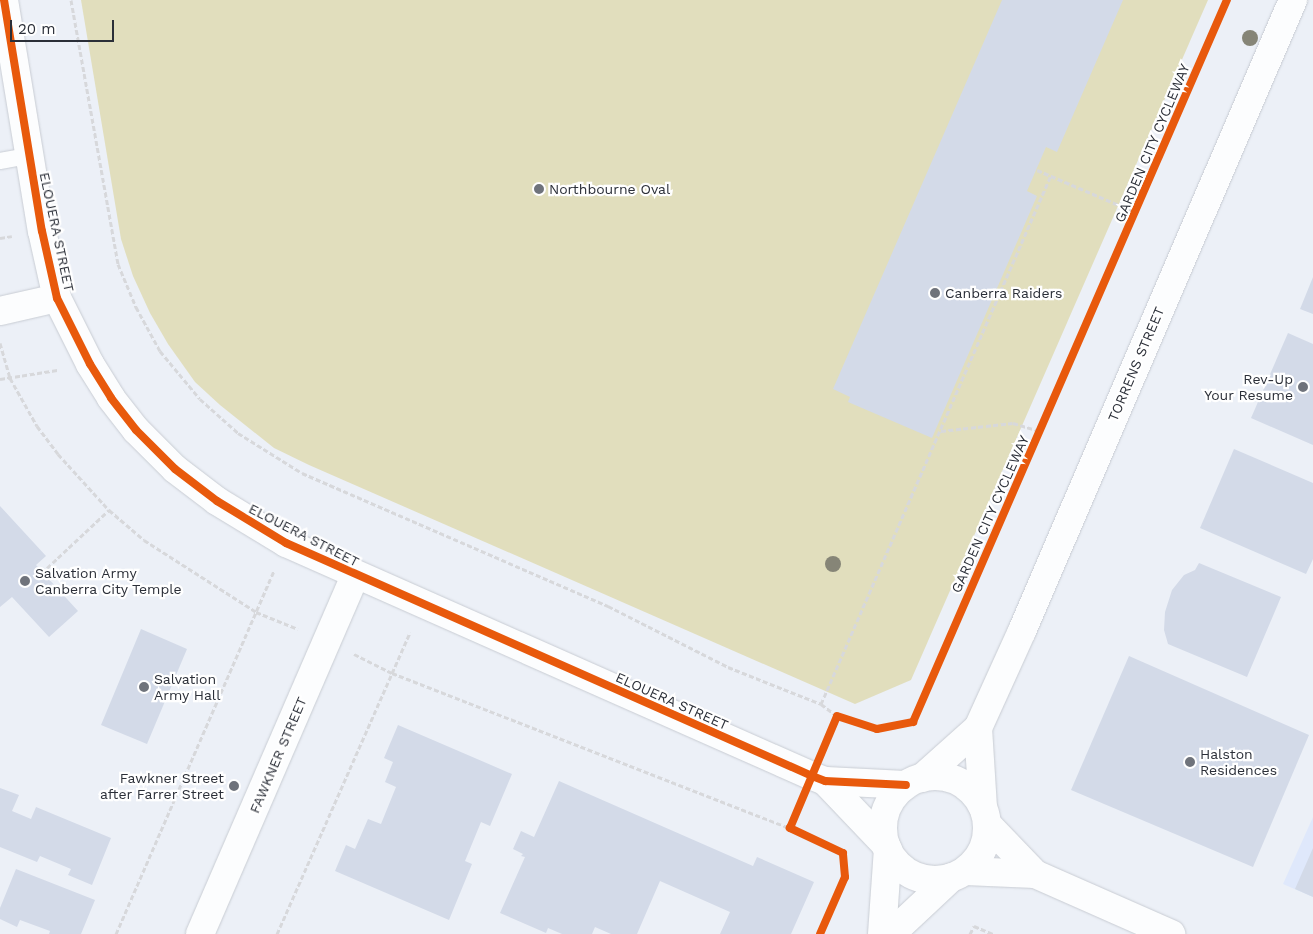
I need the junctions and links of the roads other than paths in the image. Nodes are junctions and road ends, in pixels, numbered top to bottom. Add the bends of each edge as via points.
1 (4, 0) edge
2 (1293, 0) edge
3 (29, 156) junction
4 (0, 161) edge
5 (57, 298) junction
6 (0, 311) edge
7 (355, 575) junction
8 (978, 728) junction
9 (825, 781) junction
10 (914, 781) junction
11 (985, 815) junction
12 (887, 847) junction
13 (958, 874) junction
14 (1035, 874) junction
15 (200, 934) edge
16 (882, 934) edge
17 (891, 934) edge
18 (1171, 934) edge

1 - 3 street, ELOUERA STREET
2 - 8 street, TORRENS STREET
3 - 4 lane
3 - 5 street, ELOUERA STREET
5 - 6 street
5 - 7 street, ELOUERA STREET via 111,398 136,430 175,469 217,501 286,543
7 - 9 street, ELOUERA STREET
7 - 15 street, FAWKNER STREET
8 - 10 street, TORRENS STREET
8 - 11 street, TORRENS STREET
9 - 10 street, ELOUERA STREET
9 - 12 street, ELOUERA STREET
10 - 11 street via 940,776 957,781 973,792
10 - 12 street via 893,798 885,814 883,832
11 - 13 street via 982,850
11 - 14 street
12 - 13 street via 898,864 913,875 930,880
12 - 16 street
13 - 14 street
13 - 17 street
14 - 18 street

